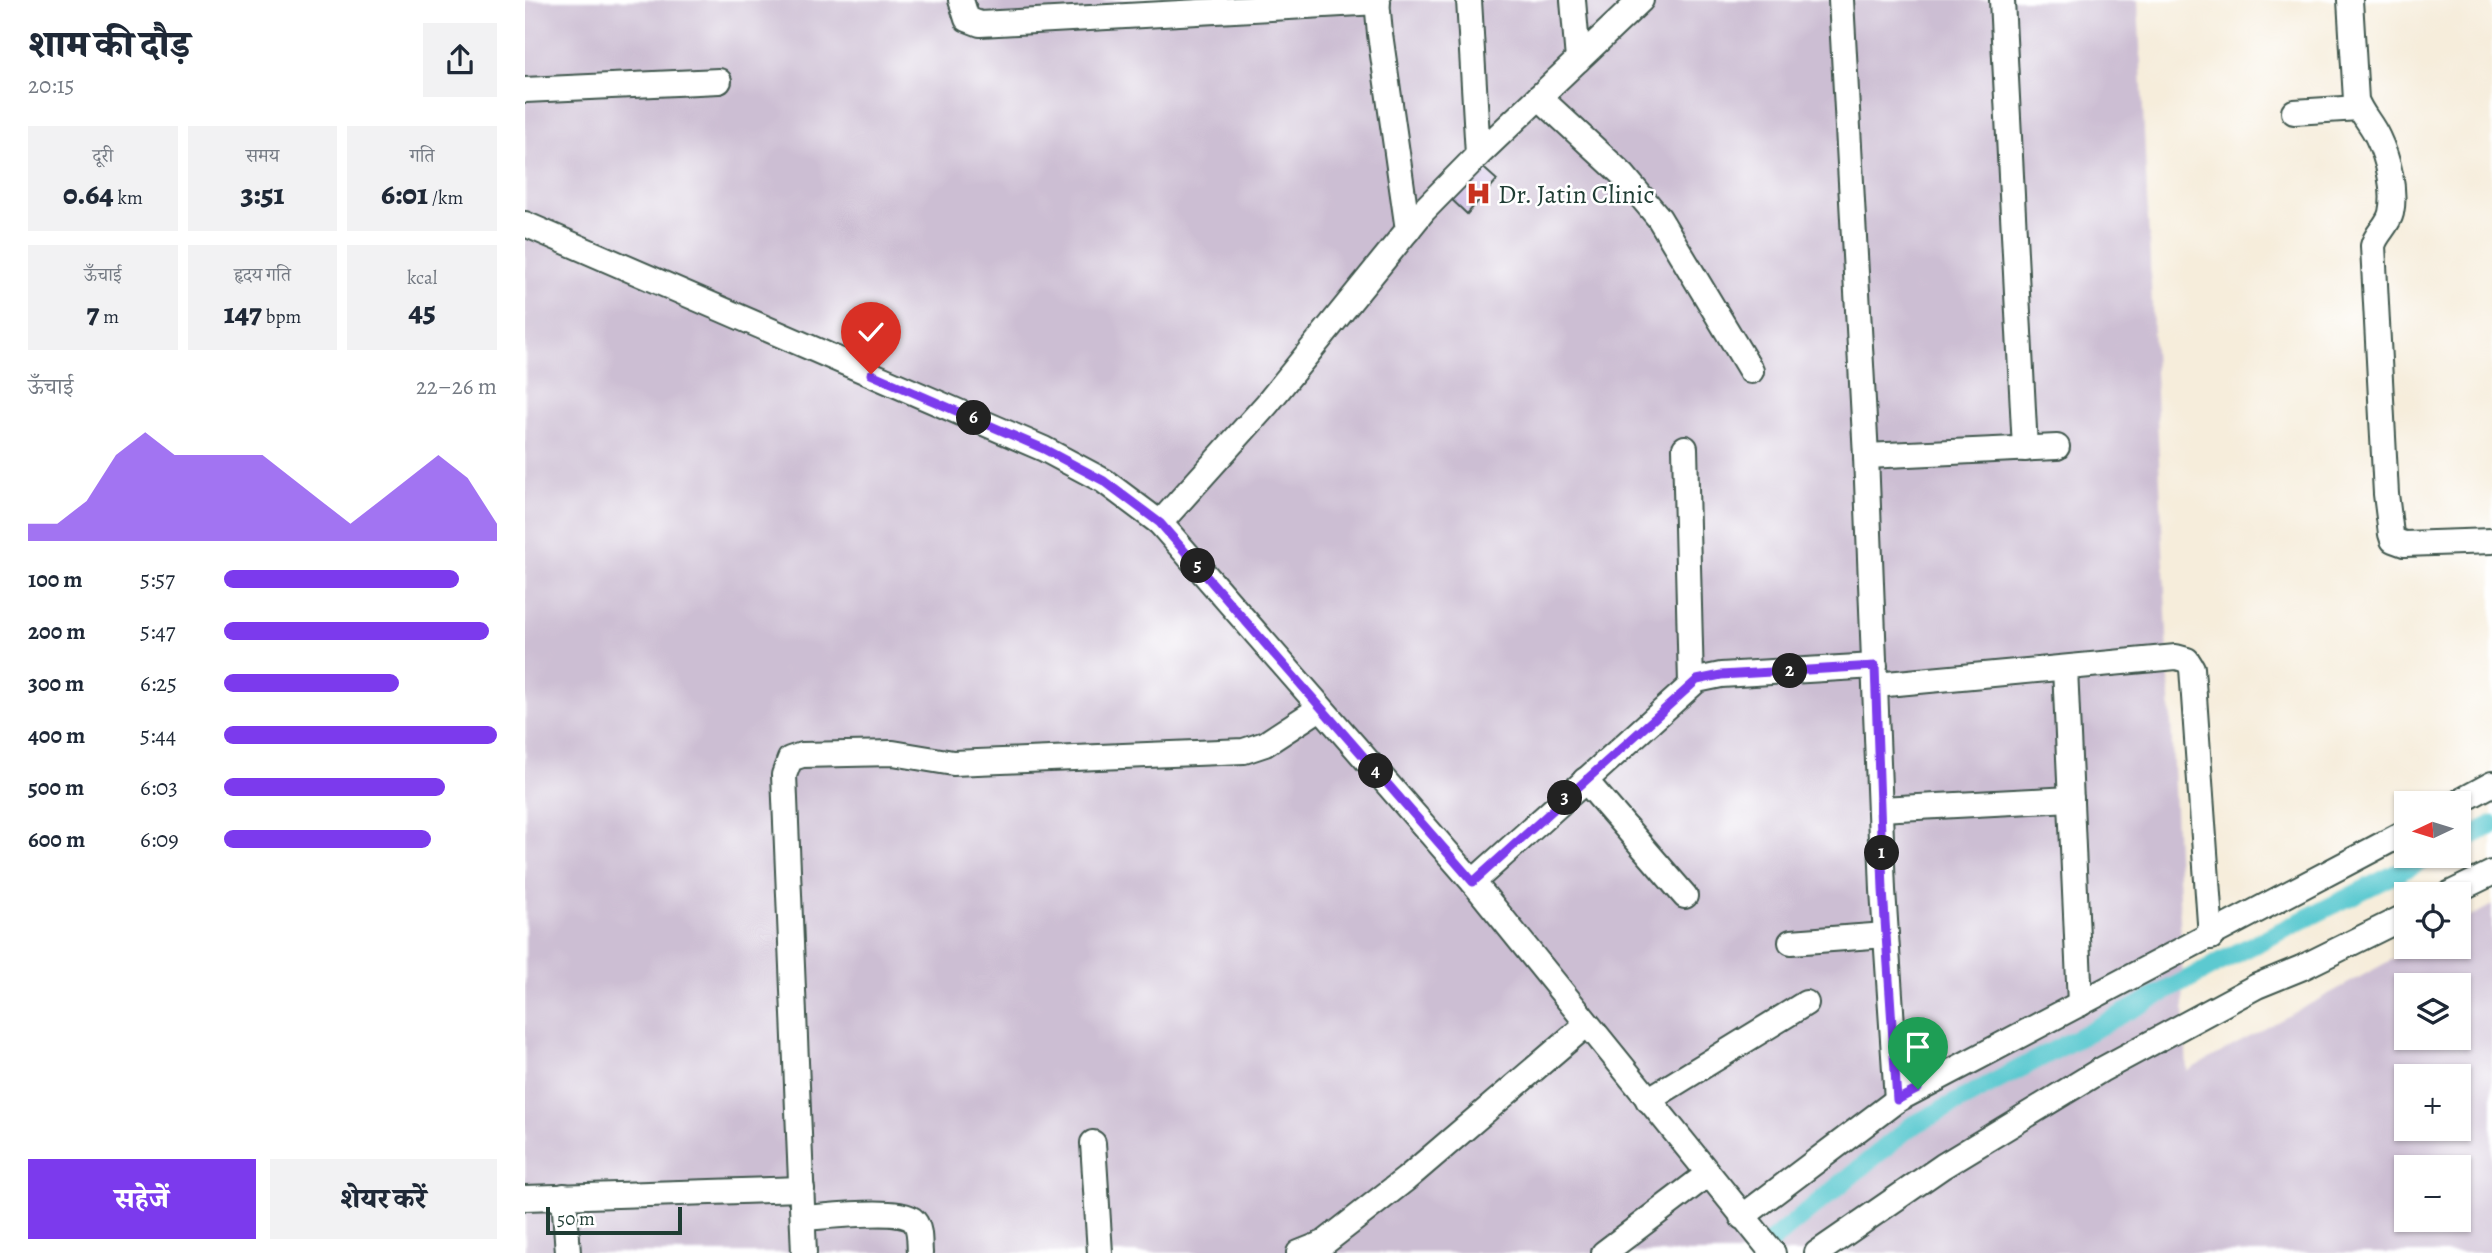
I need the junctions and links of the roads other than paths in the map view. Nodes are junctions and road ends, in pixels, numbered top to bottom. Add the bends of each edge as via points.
1 (961, 0) edge
2 (1469, 0) edge
3 (1573, 0) edge
4 (1641, 0) edge
5 (1841, 0) edge
6 (2002, 0) edge
7 (2350, 0) edge
8 (1377, 1) edge
9 (1163, 7) edge
10 (1056, 10) edge
11 (1578, 60) junction
12 (719, 81) dead end
13 (525, 90) edge
14 (1539, 97) junction
15 (2359, 108) junction
16 (2294, 112) dead end
17 (1478, 155) junction
18 (525, 225) edge
19 (1408, 230) junction
20 (1751, 371) dead end
21 (2057, 447) dead end
22 (1685, 448) dead end
23 (2025, 449) junction
24 (1866, 456) junction
25 (1160, 523) junction
26 (2492, 541) edge
27 (2065, 668) junction
28 (1875, 676) junction
29 (1691, 684) junction
30 (1320, 708) junction
31 (1585, 780) junction
32 (2492, 784) edge
33 (2471, 795) edge
34 (2071, 799) junction
35 (1880, 809) junction
36 (2394, 838) edge
37 (2492, 873) edge
38 (1473, 882) junction
39 (2471, 883) edge
40 (1685, 896) dead end
41 (2394, 922) edge
42 (1886, 934) junction
43 (2211, 937) junction
44 (1791, 942) dead end
45 (1806, 1003) dead end
46 (2080, 1004) junction
47 (1587, 1024) junction
48 (1648, 1100) junction
49 (1897, 1100) junction
50 (1093, 1143) dead end
51 (1708, 1174) junction
52 (802, 1189) junction
53 (564, 1196) junction
54 (525, 1198) edge
55 (803, 1218) junction
56 (1746, 1222) junction
57 (568, 1253) edge
58 (804, 1253) edge
59 (920, 1253) edge
60 (1100, 1253) edge
61 (1299, 1253) edge
62 (1604, 1253) edge
63 (1773, 1253) edge
64 (1817, 1253) edge

1 - 10 street via 963,12 973,23 1002,24
2 - 17 street
3 - 11 street
4 - 11 street
5 - 24 street
6 - 23 street
7 - 15 street
8 - 9 street
8 - 19 street
9 - 10 street
11 - 14 street
12 - 13 street
14 - 17 street
14 - 20 street via 1623,175 1651,208
15 - 16 street
15 - 26 street via 2385,153 2392,196 2390,217 2374,246 2391,534 2393,540 2404,544
17 - 19 street
18 - 25 street via 1044,449 1104,481
19 - 25 street via 1267,404
21 - 23 street
22 - 29 street
23 - 24 street
24 - 28 street
25 - 30 street
27 - 28 street
27 - 34 street
27 - 43 street via 2176,657 2191,663
28 - 29 street via 1721,675
28 - 35 street
29 - 31 street
30 - 38 street
30 - 52 street via 1265,744 1244,751 953,763 893,753 790,759 784,775
31 - 38 street
31 - 40 street
32 - 33 street
34 - 35 street
34 - 46 street
35 - 42 street
36 - 43 street
37 - 39 street
38 - 47 street
41 - 64 street via 2257,986 2101,1070 1943,1166
42 - 44 street
42 - 49 street
43 - 46 street
45 - 48 street
46 - 49 street
47 - 48 street
47 - 61 street via 1406,1179 1324,1243
48 - 51 street
49 - 56 street
50 - 60 street
51 - 56 street
51 - 62 street
52 - 53 street
52 - 55 street
53 - 54 street
53 - 57 street
55 - 58 street
55 - 59 street via 901,1214 919,1228
56 - 63 street

